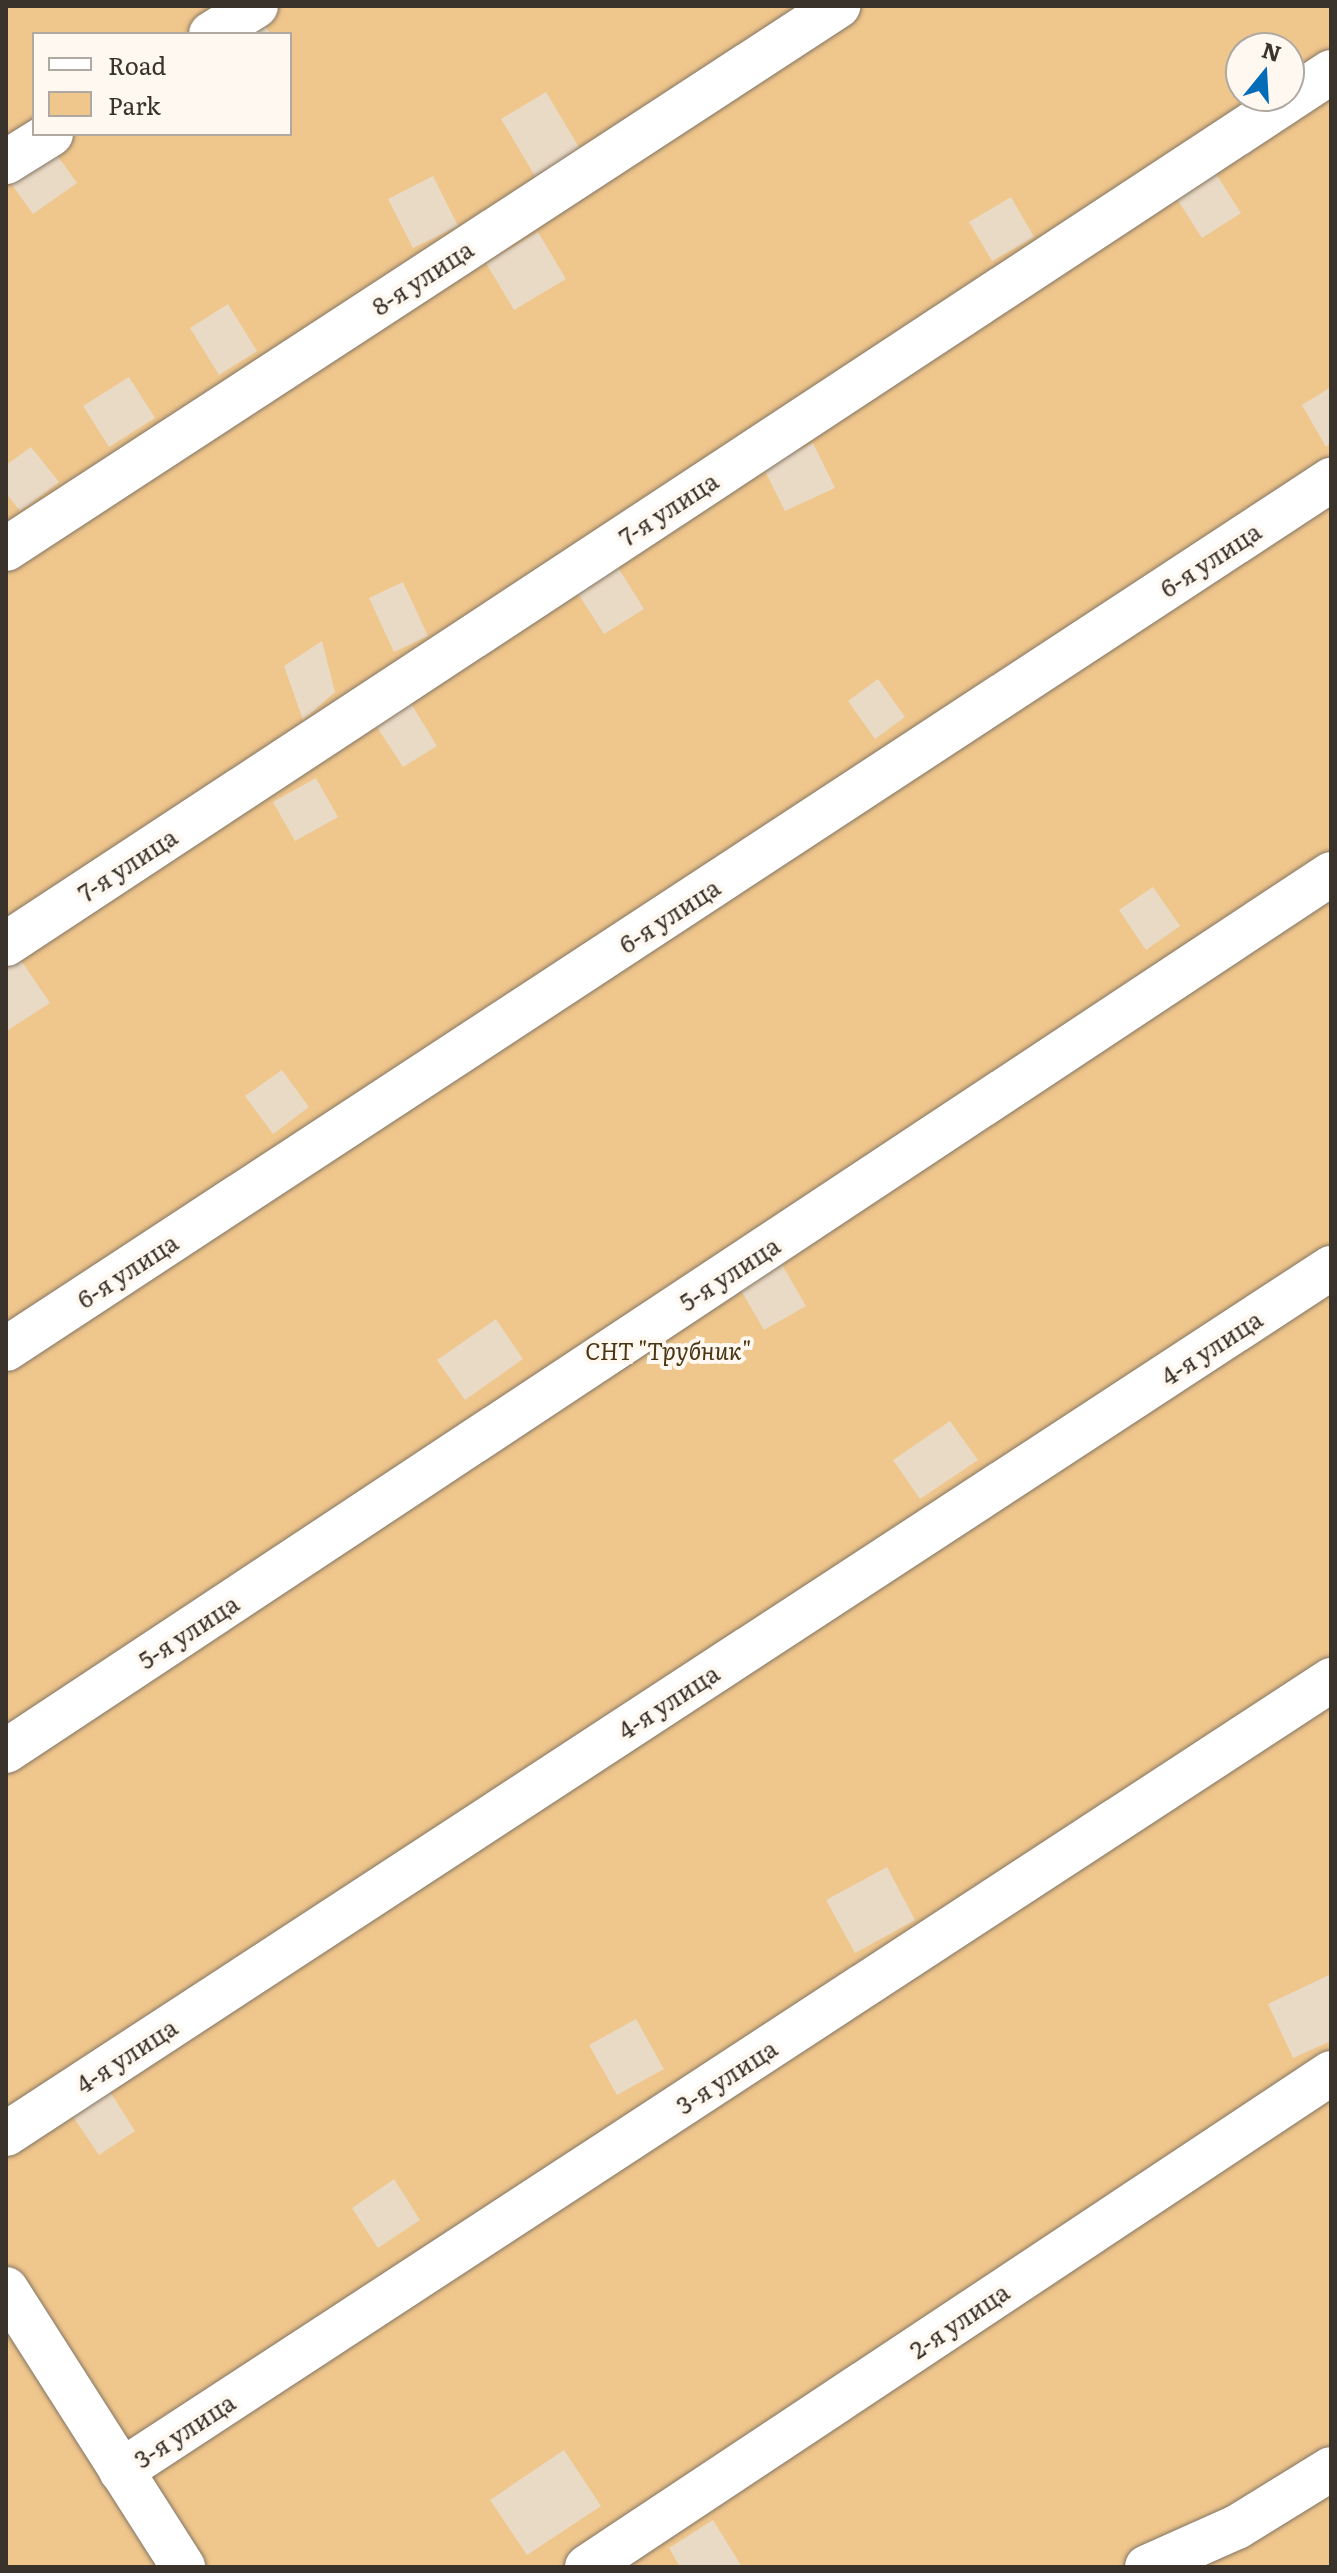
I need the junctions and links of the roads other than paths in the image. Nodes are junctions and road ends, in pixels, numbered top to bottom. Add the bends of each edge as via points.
1 (256, 6) edge
2 (838, 6) edge
3 (214, 32) edge
4 (1331, 72) edge
5 (48, 136) edge
6 (6, 162) edge
7 (1331, 480) edge
8 (6, 549) edge
9 (1331, 874) edge
10 (6, 944) edge
11 (1331, 1268) edge
12 (6, 1349) edge
13 (1331, 1680) edge
14 (6, 1751) edge
15 (1331, 2073) edge
16 (6, 2134) edge
17 (6, 2289) edge
18 (1331, 2469) edge
19 (121, 2471) junction
20 (183, 2567) edge
21 (587, 2567) edge
22 (1147, 2567) edge

1 - 3 lane
2 - 8 lane, 8-я улица
4 - 10 lane, 7-я улица
5 - 6 lane
7 - 12 lane, 6-я улица
9 - 14 lane, 5-я улица
11 - 16 lane, 4-я улица
13 - 19 lane, 3-я улица
15 - 21 lane, 2-я улица
17 - 19 lane
18 - 22 lane via 1237,2527
19 - 20 lane

